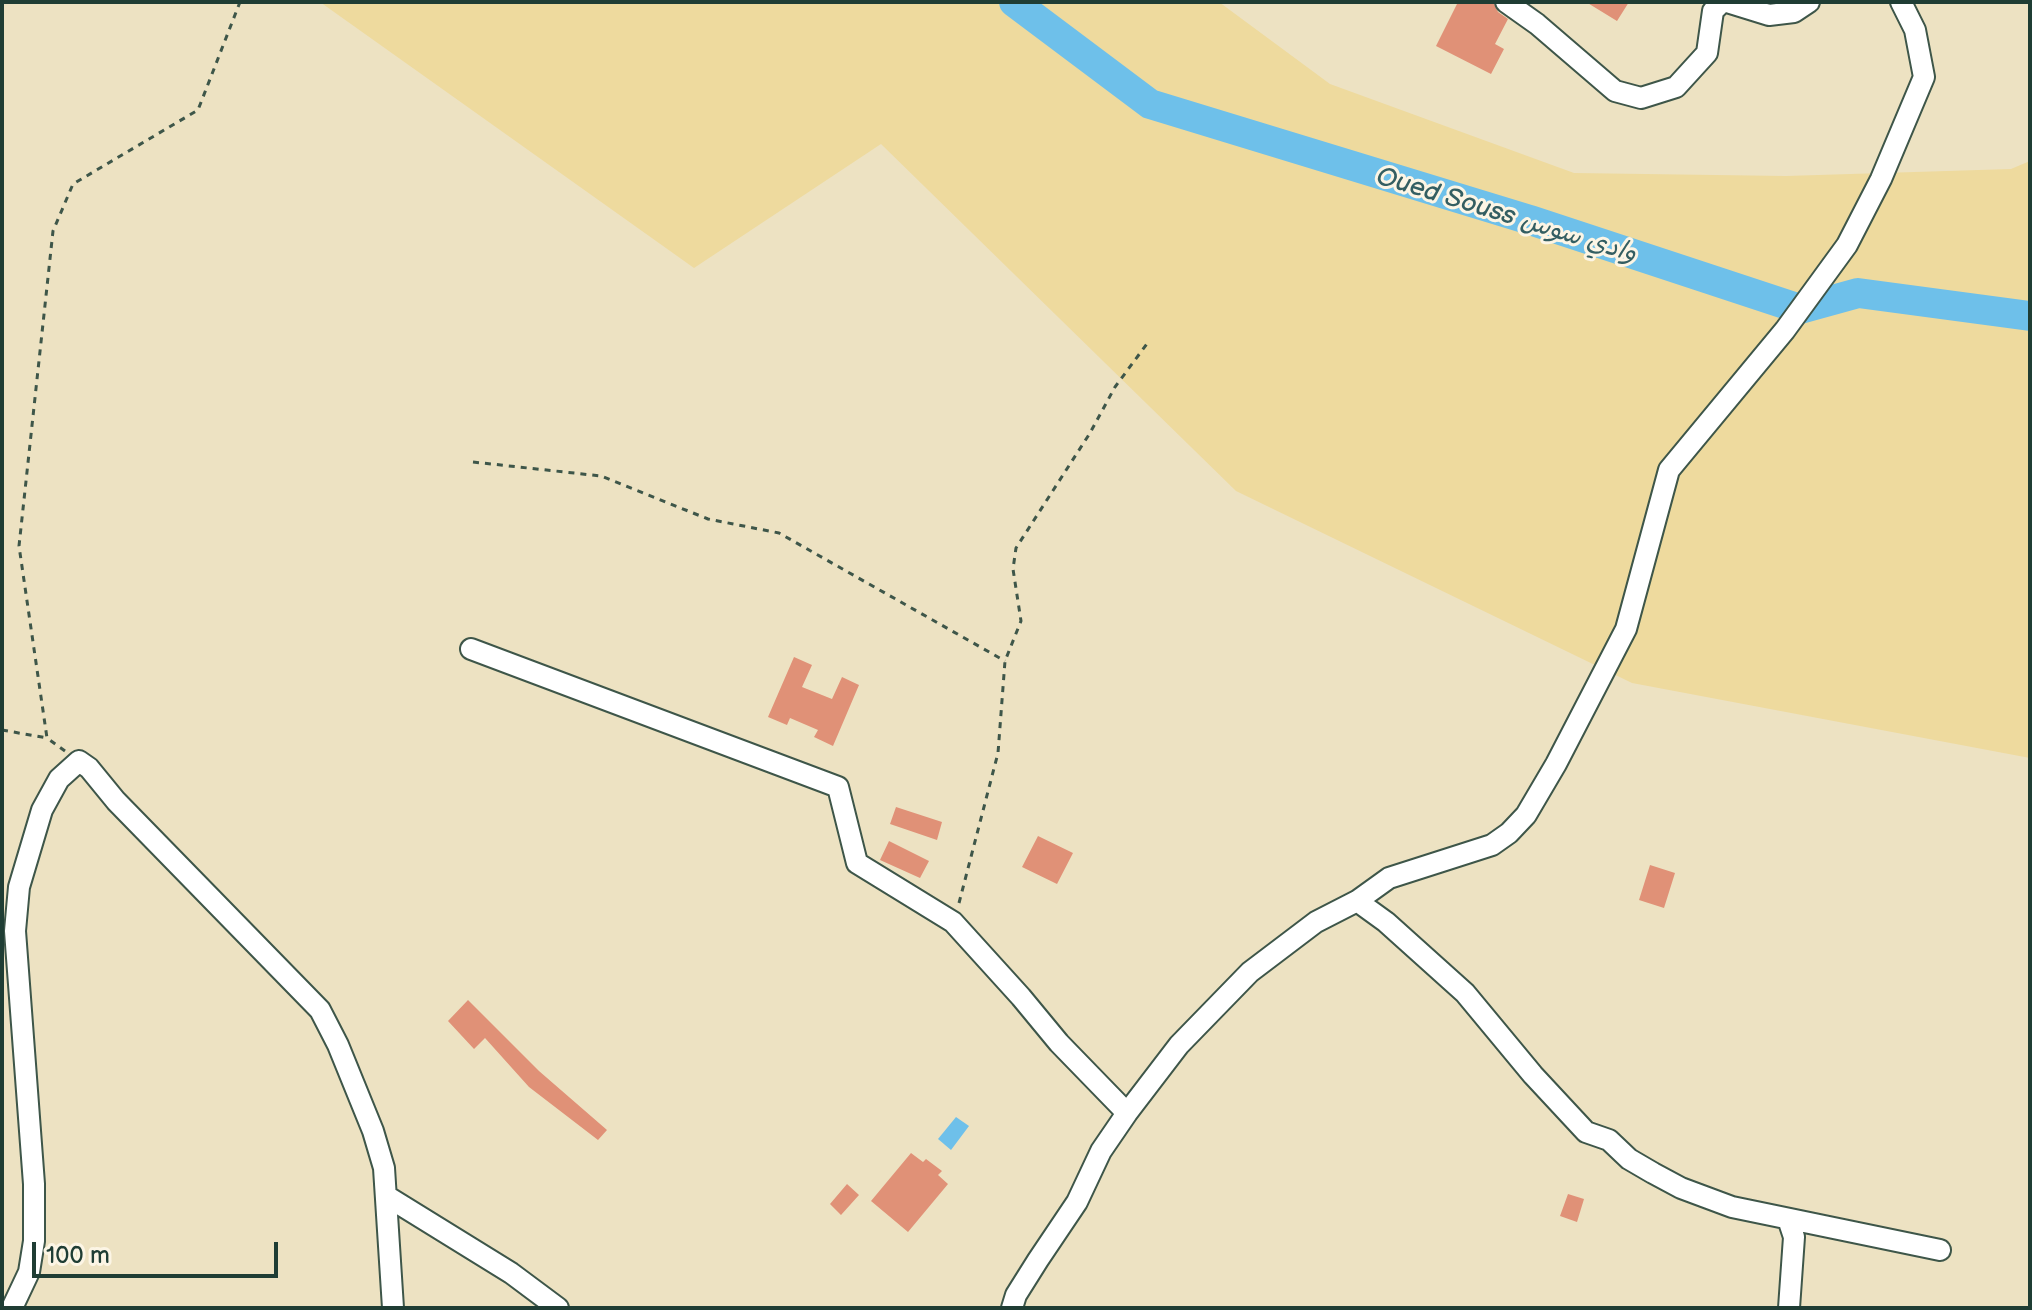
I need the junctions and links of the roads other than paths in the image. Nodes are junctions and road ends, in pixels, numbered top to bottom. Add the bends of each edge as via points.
1 (1506, 2) edge
2 (1724, 2) edge
3 (1809, 2) edge
4 (1901, 2) edge
5 (471, 649) dead end
6 (1357, 901) junction
7 (1127, 1113) junction
8 (388, 1197) junction
9 (1788, 1219) junction
10 (1940, 1250) dead end
11 (12, 1308) edge
12 (393, 1308) edge
13 (558, 1308) edge
14 (1012, 1308) edge
15 (1789, 1308) edge

1 - 2 street via 1615,91 1641,98 1676,87 1707,53 1713,11
2 - 3 street via 1769,15 1794,12
4 - 6 street via 1915,30 1924,77 1881,179 1847,245 1785,330 1669,470 1626,629 1540,793 1509,833 1492,845 1389,878
5 - 7 street via 838,787 857,863 953,922
6 - 7 street via 1316,922 1250,972 1179,1045
6 - 9 street via 1458,985 1586,1132 1609,1140 1629,1159 1681,1188 1732,1207
7 - 14 street
8 - 11 street via 373,1131 320,1010 77,761 59,779 42,810 19,887 15,931 34,1241 29,1272
8 - 12 street
8 - 13 street
9 - 10 street
9 - 15 street via 1794,1237

